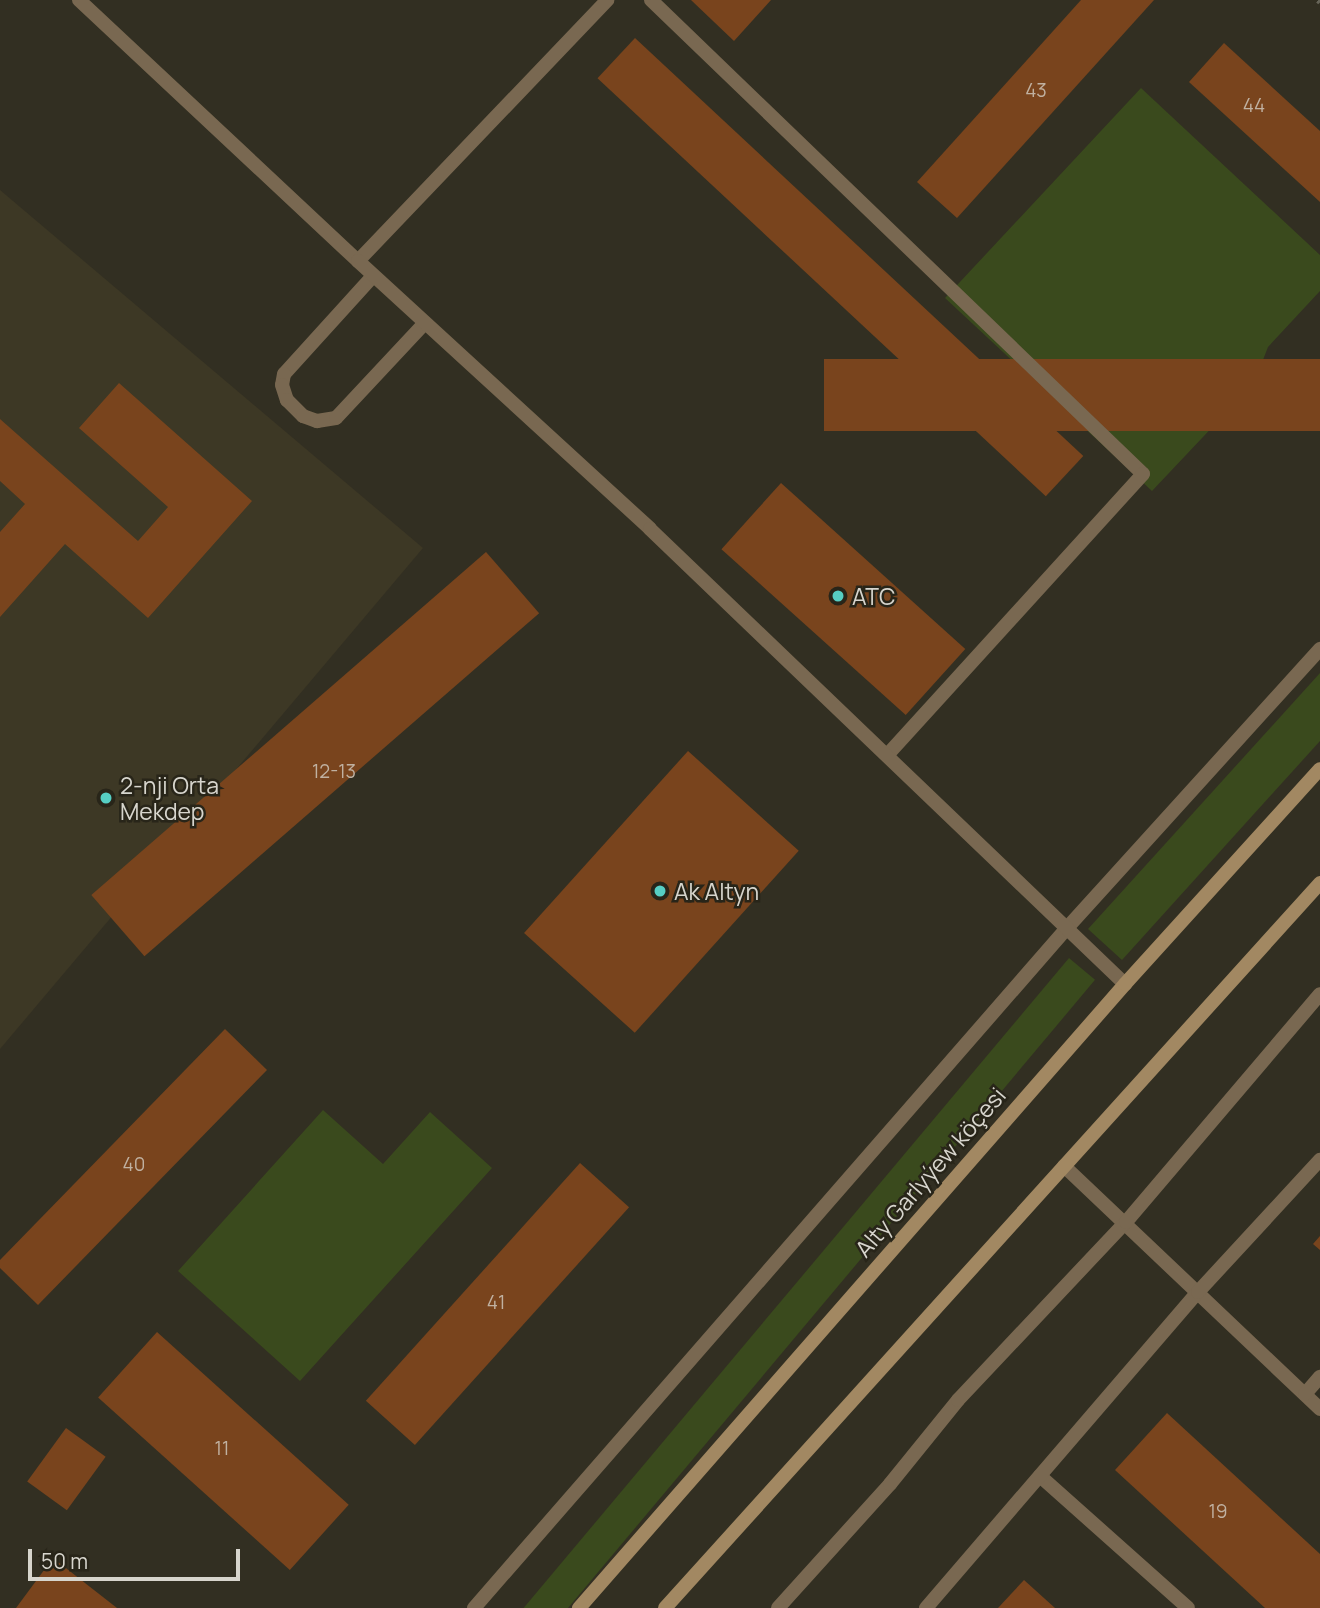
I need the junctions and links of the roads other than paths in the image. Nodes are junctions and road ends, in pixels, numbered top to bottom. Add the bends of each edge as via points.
1 (79, 0) edge
2 (607, 0) edge
3 (651, 0) edge
4 (358, 261) junction
5 (373, 276) junction
6 (425, 323) junction
7 (1320, 649) edge
8 (888, 754) junction
9 (1320, 769) edge
10 (1320, 883) edge
11 (1067, 928) junction
12 (1125, 984) junction
13 (1320, 994) edge
14 (1320, 1160) edge
15 (1064, 1166) junction
16 (1126, 1222) junction
17 (1198, 1292) junction
18 (1320, 1377) edge
19 (1305, 1394) junction
20 (1320, 1409) edge
21 (1040, 1476) junction
22 (474, 1608) edge
23 (579, 1608) edge
24 (665, 1608) edge
25 (778, 1608) edge
26 (926, 1608) edge
27 (1188, 1608) edge

1 - 4 street
2 - 4 street
3 - 8 street via 1143,474
4 - 5 street
5 - 6 street
5 - 6 street via 284,374 287,400 303,416 317,421 336,418
6 - 8 street
7 - 11 street
8 - 11 street
9 - 12 street, Alty Garlyýew köçesi
10 - 15 street
11 - 12 street
11 - 22 street
12 - 23 street, Alty Garlyýew köçesi
13 - 16 street
14 - 17 street
15 - 16 street
15 - 24 street
16 - 17 street
16 - 25 street via 958,1400 890,1484
17 - 19 street
17 - 21 street
18 - 19 street
19 - 20 street
21 - 26 street
21 - 27 street

